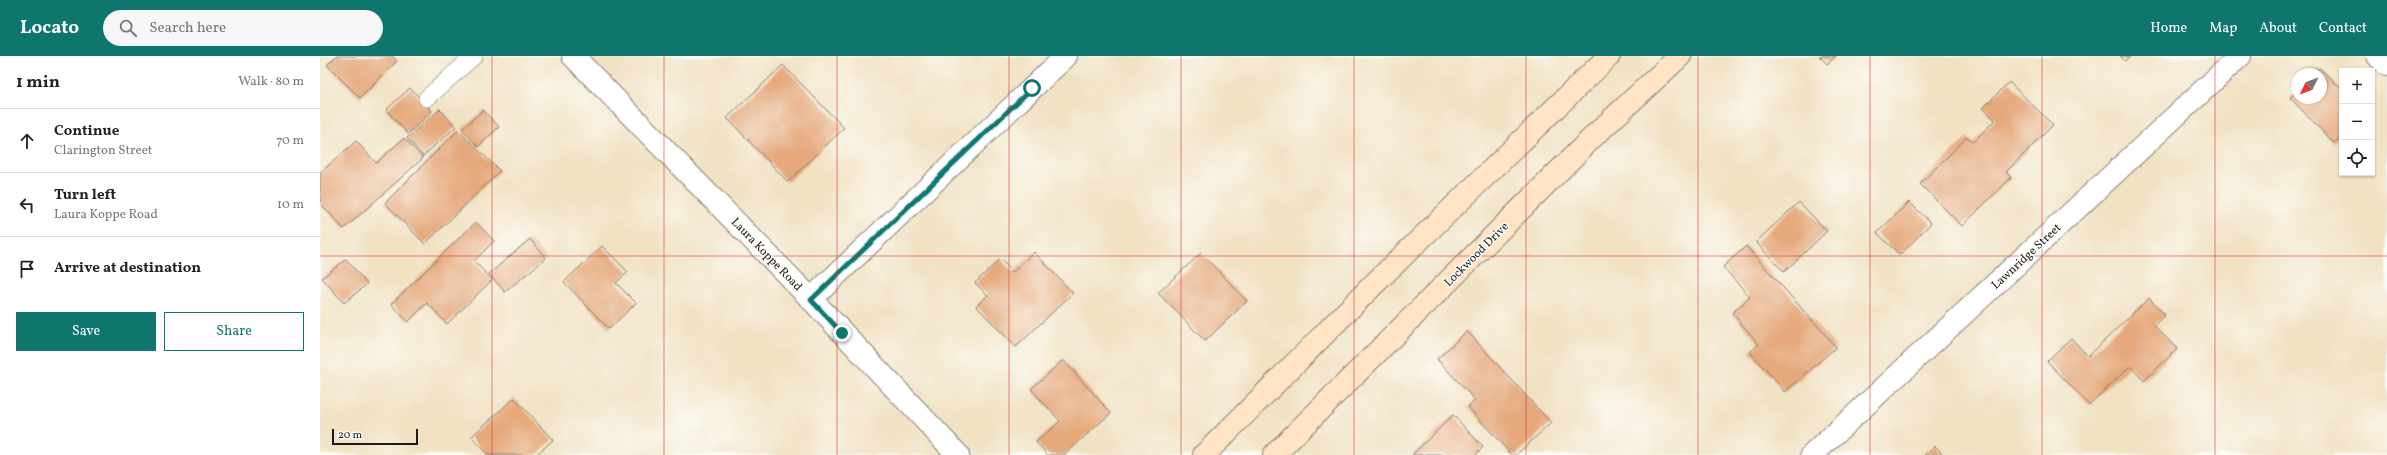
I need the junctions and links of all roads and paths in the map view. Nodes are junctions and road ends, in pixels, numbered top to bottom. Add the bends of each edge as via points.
1 (474, 56) edge
2 (573, 56) edge
3 (1066, 56) edge
4 (1609, 56) edge
5 (1680, 56) edge
6 (2240, 56) edge
7 (2378, 56) edge
8 (2387, 65) edge
9 (427, 98) dead end
10 (811, 300) junction
11 (958, 455) edge
12 (1204, 455) edge
13 (1274, 455) edge
14 (1812, 455) edge

1 - 9 lane
2 - 10 street, Laura Koppe Road
3 - 10 street
4 - 12 main road
5 - 13 main road, Lockwood Drive via 1595,135
6 - 14 street, Lawnridge Street
7 - 8 street
10 - 11 street, Laura Koppe Road

